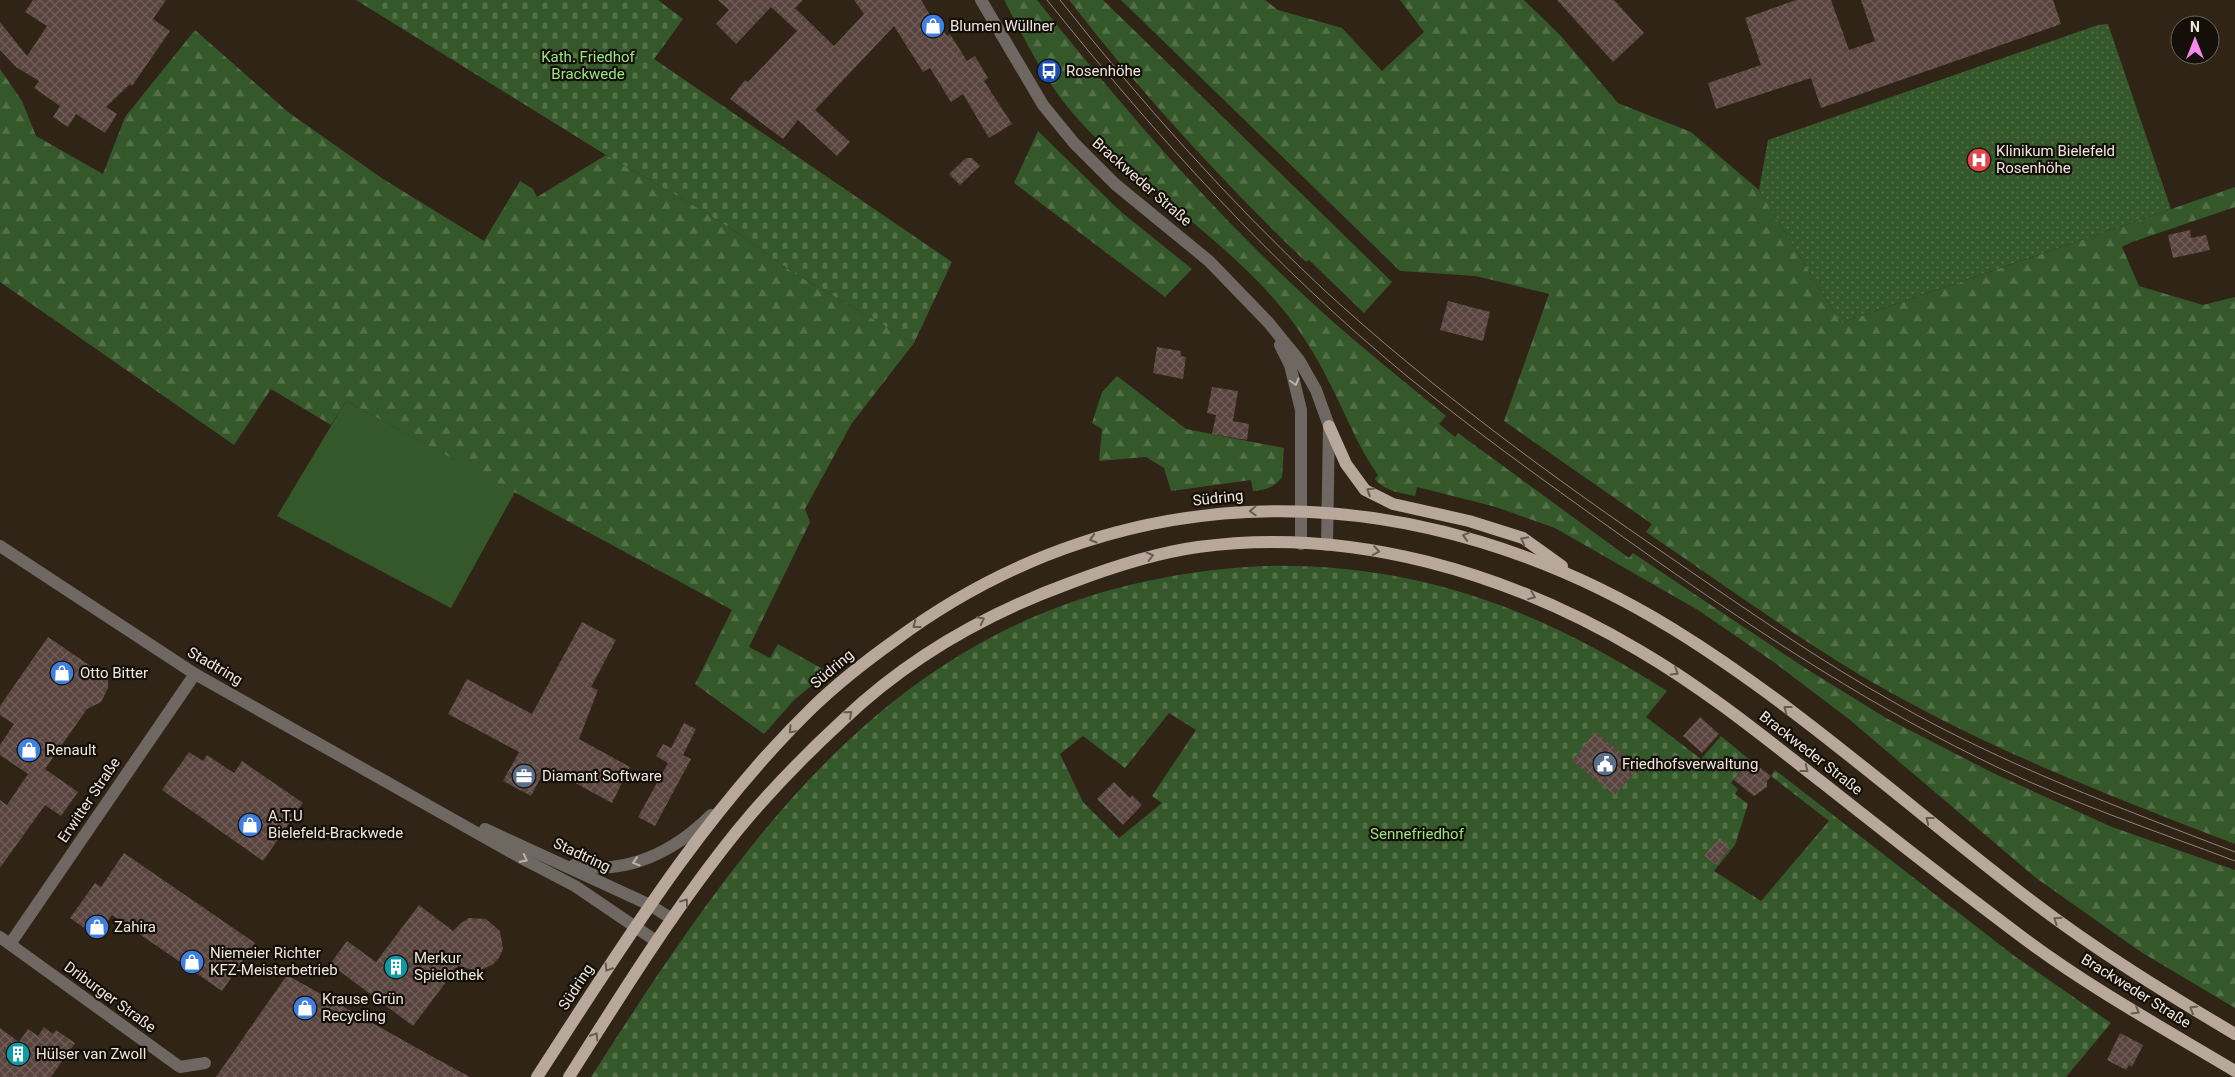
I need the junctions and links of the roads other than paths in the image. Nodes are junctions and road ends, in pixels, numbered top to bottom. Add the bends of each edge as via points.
1 (981, 0) edge
2 (1268, 322) junction
3 (1329, 426) junction
4 (1301, 511) junction
5 (1328, 512) junction
6 (1301, 544) junction
7 (1328, 545) junction
8 (0, 546) edge
9 (1578, 577) junction
10 (196, 674) junction
11 (732, 795) junction
12 (421, 801) junction
13 (557, 861) junction
14 (650, 905) junction
15 (672, 919) junction
16 (635, 928) junction
17 (5, 941) edge
18 (656, 941) junction
19 (2235, 1034) edge
20 (205, 1064) dead end
21 (2235, 1071) edge
22 (537, 1077) edge
23 (569, 1077) edge

1 - 2 street, Brackweder Straße via 1043,105 1074,143 1115,184 1209,261
2 - 3 street, Brackweder Straße via 1299,360 1316,390
2 -> 4 street, Brackweder Straße via 1297,386 1301,410
3 - 5 street, Brackweder Straße
9 -> 3 main road via 1522,538 1469,521 1393,504 1365,490 1346,464
4 - 5 main road, Brackweder Straße
4 - 6 street, Brackweder Straße
4 -> 11 main road, Südring via 1240,512 1153,524 1078,543 1000,575 927,616 865,662 814,706
5 - 7 street, Brackweder Straße
9 -> 5 main road, Brackweder Straße via 1461,535 1358,514
6 - 7 main road, Brackweder Straße
15 -> 6 main road via 738,830 791,772 846,717 946,640 1016,604 1126,562 1200,547
7 -> 21 main road, Brackweder Straße via 1397,555 1475,575 1549,603 1642,652 1688,680 1751,726 2031,944
8 - 10 street, Stadtring
19 -> 9 main road, Brackweder Straße via 2169,995 2034,904 1725,663 1670,627
10 - 12 street, Stadtring
10 - 17 street, Erwitter Straße
11 -> 13 street via 697,829 654,856 628,865 599,868
11 - 14 main road, Südring
12 - 13 street, Stadtring
12 -> 16 street, Stadtring via 575,886
13 - 14 street, Stadtring
14 - 15 street, Stadtring
14 - 16 main road, Südring
15 - 18 main road
16 - 18 street, Stadtring
16 -> 22 main road, Südring
17 - 20 street, Driburger Straße via 180,1067
23 -> 18 main road

